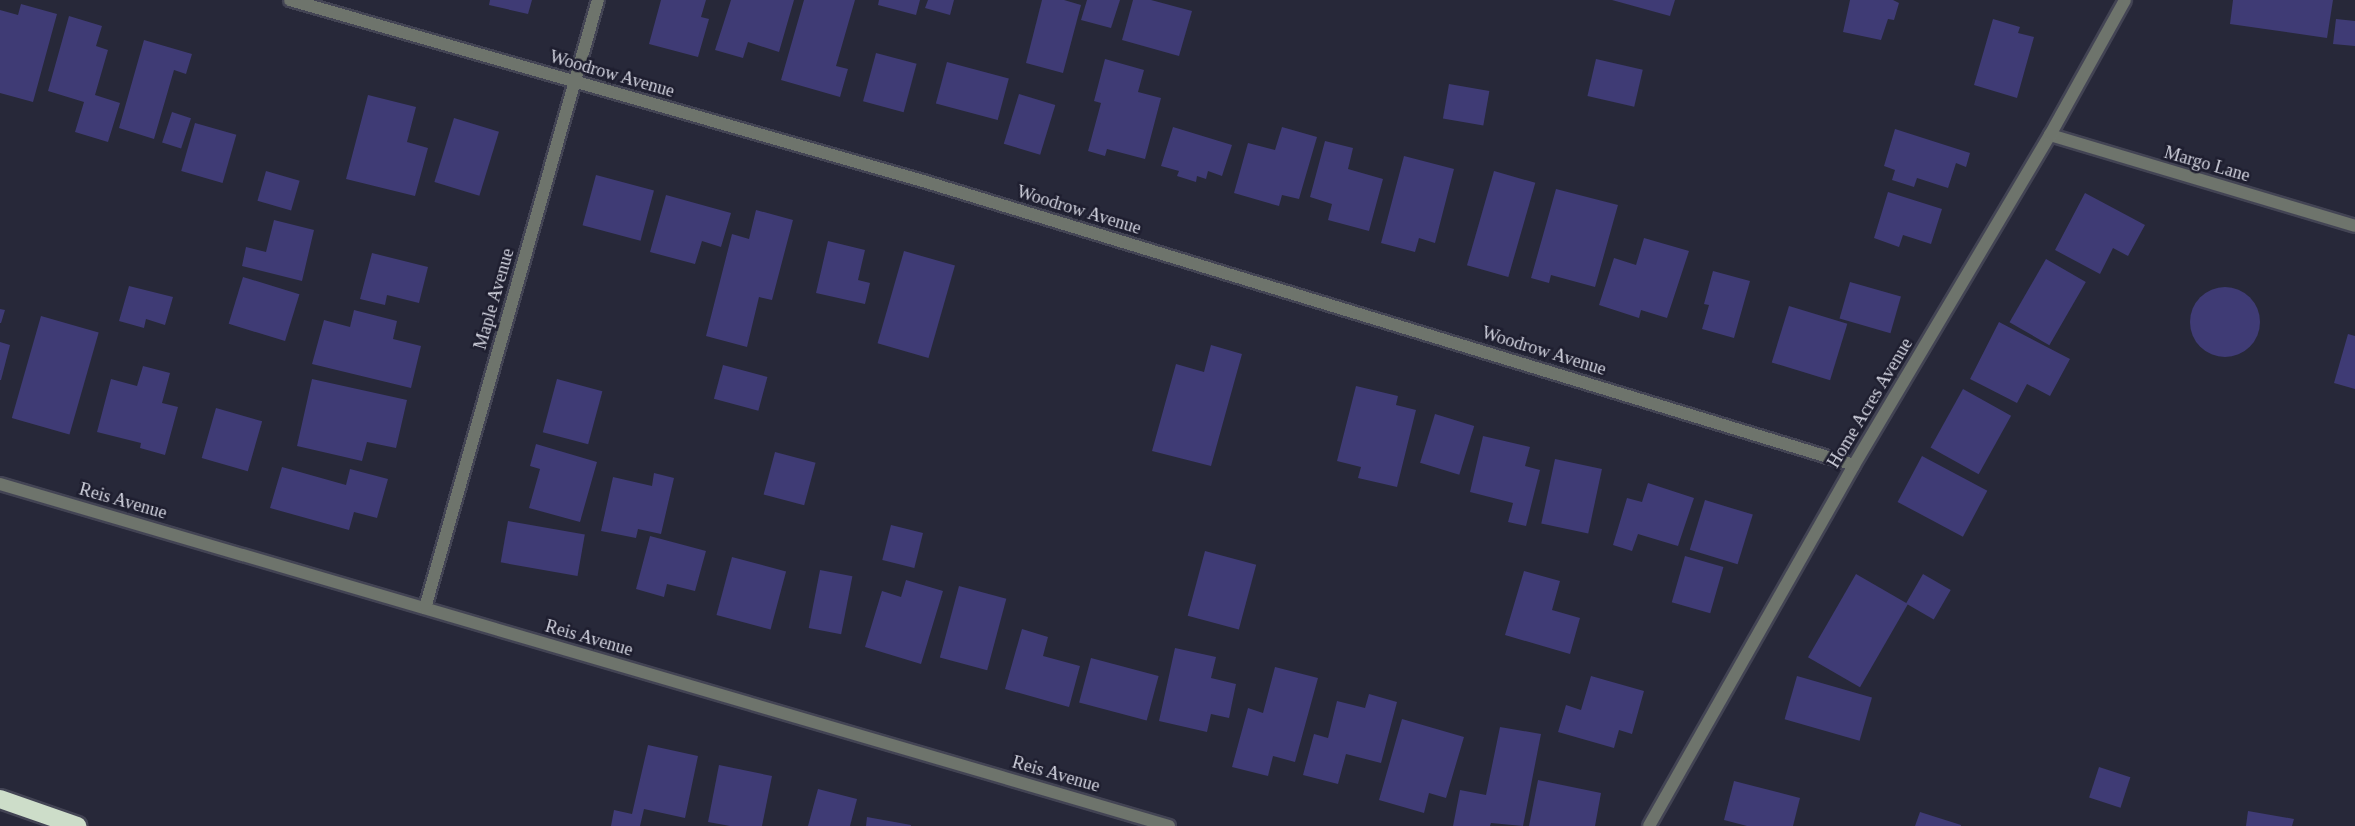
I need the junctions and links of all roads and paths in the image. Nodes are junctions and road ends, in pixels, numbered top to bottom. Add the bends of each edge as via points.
1 (290, 0) edge
2 (598, 0) edge
3 (2125, 0) edge
4 (574, 81) junction
5 (2050, 135) junction
6 (2355, 226) edge
7 (1854, 465) junction
8 (0, 484) edge
9 (425, 608) junction
10 (0, 799) edge
11 (77, 826) edge
12 (1168, 826) edge
13 (1649, 826) edge

1 - 4 street, Woodrow Avenue
2 - 4 street, Maple Avenue
3 - 5 street, Home Acres Avenue
4 - 7 street, Woodrow Avenue via 923,181
4 - 9 street, Maple Avenue
5 - 6 street, Margo Lane
5 - 7 street, Home Acres Avenue
7 - 13 street, Home Acres Avenue
8 - 9 street, Reis Avenue
9 - 12 street, Reis Avenue
10 - 11 highway

